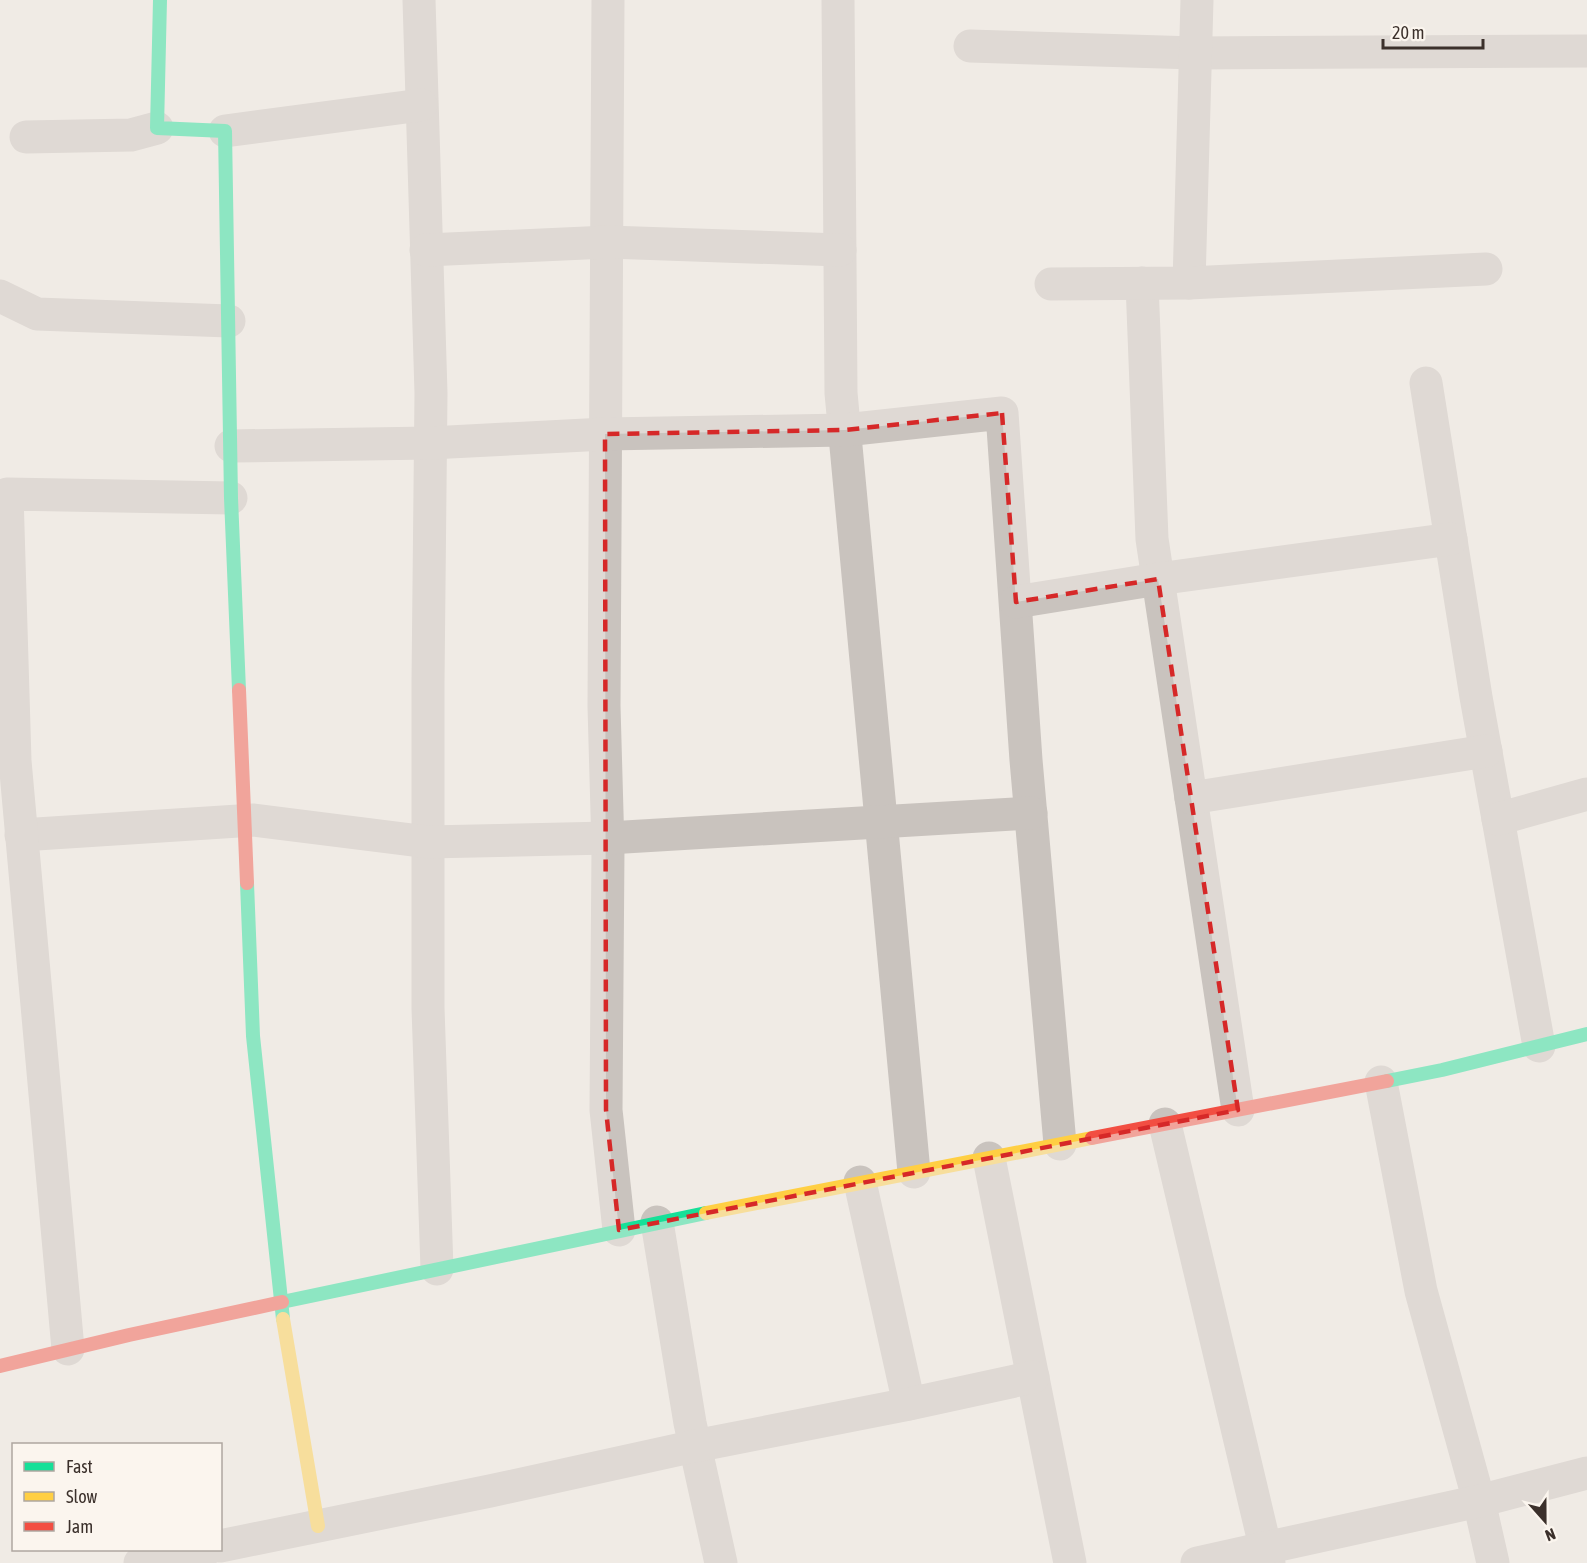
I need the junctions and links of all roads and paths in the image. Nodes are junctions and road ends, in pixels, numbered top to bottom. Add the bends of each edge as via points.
1 (160, 0) edge
2 (419, 0) edge
3 (608, 0) edge
4 (838, 0) edge
5 (1197, 0) edge
6 (970, 46) dead end
7 (1587, 51) edge
8 (1195, 53) junction
9 (421, 105) junction
10 (158, 128) junction
11 (225, 131) junction
12 (26, 137) dead end
13 (607, 242) junction
14 (426, 250) junction
15 (840, 250) junction
16 (1486, 269) dead end
17 (1142, 283) junction
18 (1189, 283) junction
19 (1051, 284) dead end
20 (0, 296) edge
21 (229, 321) junction
22 (1426, 383) dead end
23 (845, 430) junction
24 (605, 434) junction
25 (430, 443) junction
26 (231, 446) junction
27 (231, 498) junction
28 (1451, 539) junction
29 (1158, 579) junction
30 (1016, 602) junction
31 (1486, 752) junction
32 (1587, 794) edge
33 (1191, 798) junction
34 (1031, 813) junction
35 (1498, 819) junction
36 (244, 821) junction
37 (881, 823) junction
38 (21, 835) junction
39 (608, 838) junction
40 (428, 842) junction
41 (1587, 1034) edge
42 (1539, 1046) junction
43 (1381, 1082) junction
44 (1238, 1110) junction
45 (1165, 1124) junction
46 (1060, 1144) junction
47 (989, 1158) junction
48 (914, 1172) junction
49 (860, 1182) junction
50 (657, 1222) junction
51 (619, 1230) junction
52 (437, 1269) junction
53 (280, 1303) junction
54 (68, 1349) junction
55 (0, 1366) edge
56 (1033, 1377) junction
57 (909, 1404) junction
58 (695, 1446) junction
59 (1587, 1473) edge
60 (1479, 1502) junction
61 (318, 1526) junction
62 (222, 1546) edge
63 (201, 1551) edge
64 (259, 1551) edge
65 (1267, 1555) edge
66 (140, 1563) edge
67 (721, 1563) edge
68 (1070, 1563) edge
69 (1197, 1563) edge
70 (1492, 1563) edge

1 - 10 street
2 - 9 street
3 - 13 street
4 - 15 street
5 - 8 street
6 - 8 street
7 - 8 street
8 - 18 street
9 - 11 street
9 - 14 street
10 - 11 street
10 - 12 street via 131,135
11 - 21 street
13 - 14 street
13 - 15 street
13 - 24 street
14 - 25 street
15 - 23 street
16 - 18 street
17 - 18 street
17 - 19 street
17 - 29 street via 1152,539
20 - 21 street via 38,314
21 - 26 street
22 - 28 street
23 - 24 street
23 - 30 street via 1002,413
23 - 37 street
24 - 25 street
24 - 39 street via 604,706
25 - 26 street
25 - 40 street
26 - 27 street
27 - 36 street
27 - 38 street via 7,494
28 - 29 street
28 - 31 street
29 - 30 street
29 - 33 street
30 - 34 street
31 - 33 street
31 - 35 street
32 - 35 street
33 - 44 street
34 - 37 street
34 - 46 street
35 - 42 street
36 - 38 street
36 - 40 street
36 - 53 street via 253,1036
37 - 39 street
37 - 48 street
38 - 54 street
39 - 40 street
39 - 51 street via 606,1110
40 - 52 street via 428,1008
41 - 42 street
42 - 43 street
43 - 44 street
43 - 60 street via 1421,1291
44 - 45 street
45 - 46 street
45 - 65 street
46 - 47 street
47 - 48 street
47 - 56 street
48 - 49 street
49 - 50 street
49 - 57 street
50 - 51 street
50 - 58 street
51 - 52 street
52 - 53 street
53 - 54 street
53 - 61 street
54 - 55 street
56 - 57 street
56 - 68 street
57 - 58 street
58 - 61 street
58 - 67 street
59 - 60 street
60 - 65 street
60 - 70 street
61 - 64 street
62 - 64 street
63 - 66 street
65 - 69 street

